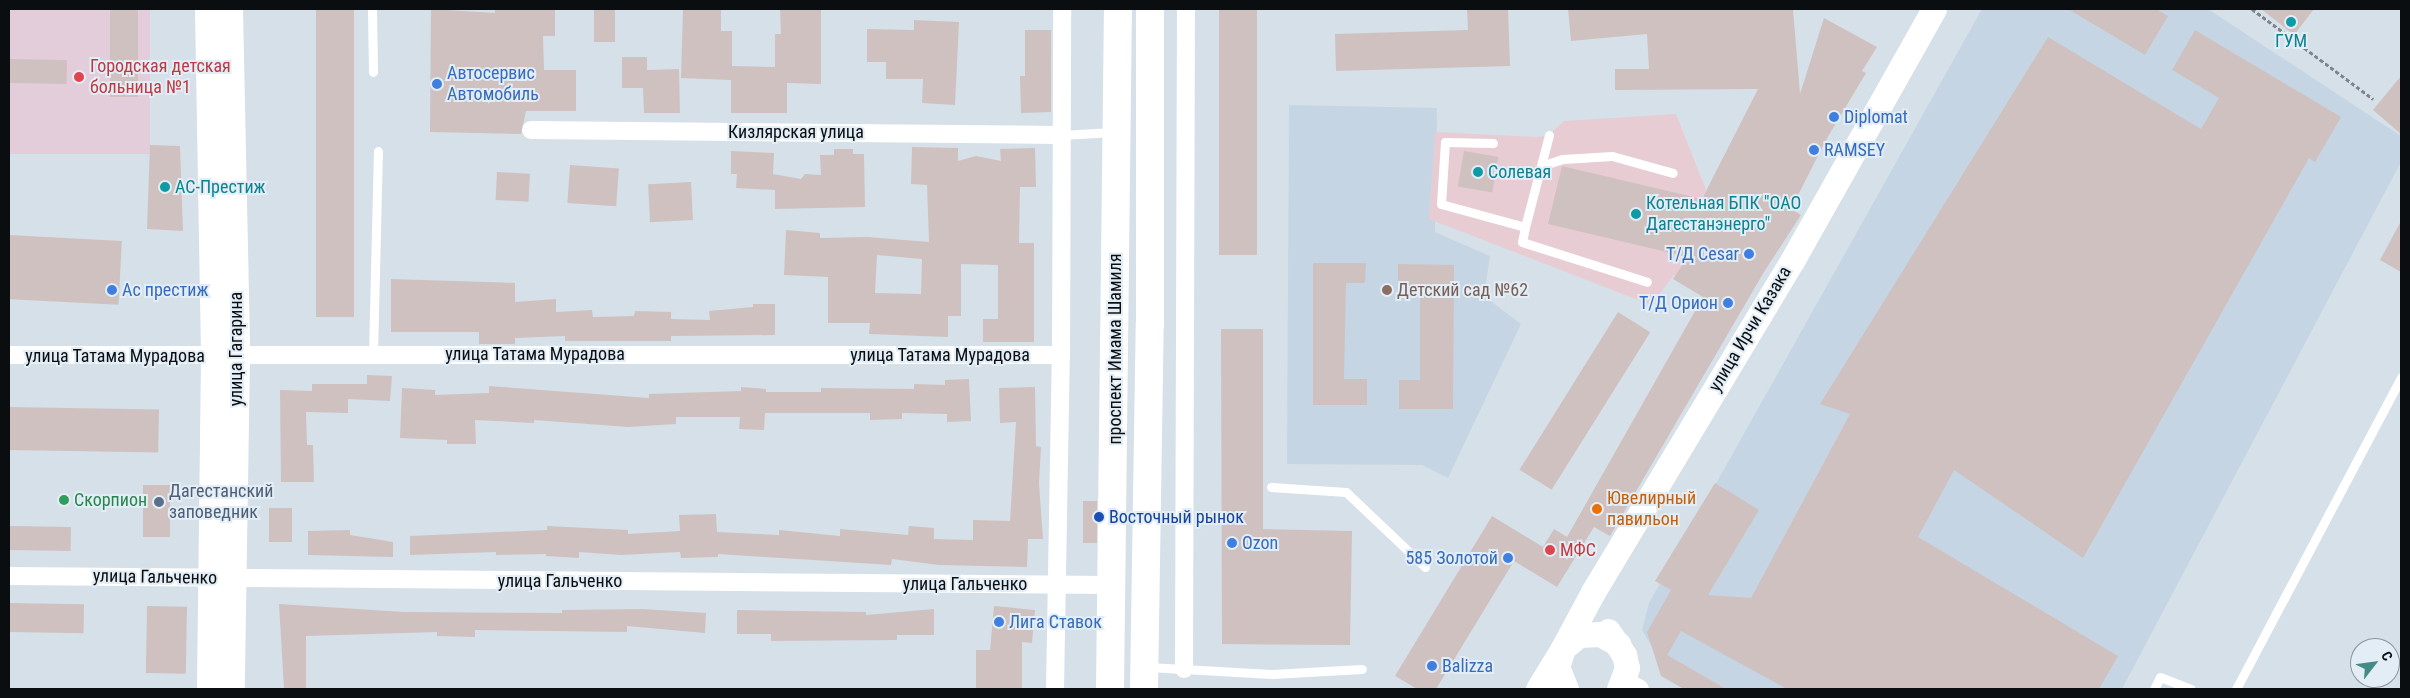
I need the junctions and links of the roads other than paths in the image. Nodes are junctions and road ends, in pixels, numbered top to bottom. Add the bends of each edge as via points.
1 (207, 9) edge
2 (230, 9) edge
3 (372, 9) edge
4 (1062, 9) edge
5 (1118, 9) edge
6 (1150, 9) edge
7 (1186, 9) edge
8 (1934, 9) edge
9 (373, 72) dead end
10 (531, 130) dead end
11 (1115, 132) junction
12 (1061, 134) junction
13 (1549, 135) dead end
14 (1493, 143) dead end
15 (378, 151) dead end
16 (1541, 166) junction
17 (1673, 173) dead end
18 (1525, 227) junction
19 (1647, 282) dead end
20 (373, 354) junction
21 (9, 355) edge
22 (1061, 355) junction
23 (225, 356) junction
24 (2401, 377) edge
25 (1271, 488) dead end
26 (1425, 567) dead end
27 (9, 576) edge
28 (221, 577) junction
29 (1057, 585) junction
30 (1112, 585) junction
31 (1593, 592) junction
32 (1618, 644) junction
33 (1563, 648) junction
34 (1362, 668) dead end
35 (1184, 669) junction
36 (1145, 678) edge
37 (1628, 686) edge
38 (209, 689) edge
39 (232, 689) edge
40 (1055, 689) edge
41 (1110, 689) edge
42 (1538, 689) edge
43 (1566, 689) edge
44 (2154, 689) edge
45 (2191, 689) edge
46 (2236, 689) edge

1 - 23 main road, улица Гагарина
2 - 23 main road, улица Гагарина
3 - 9 lane
4 - 12 street
5 - 11 main road, проспект Имама Шамиля
6 - 36 main road, проспект Имама Шамиля
7 - 35 street
8 - 31 main road, улица Ирчи Казака via 1792,261
10 - 12 street, Кизлярская улица
11 - 12 lane
11 - 30 main road, проспект Имама Шамиля
12 - 22 street
13 - 16 lane
14 - 18 lane via 1445,142 1441,204
15 - 20 lane
16 - 17 lane via 1563,159 1612,156
16 - 18 lane
18 - 19 lane via 1522,242
20 - 22 street, улица Татама Мурадова
20 - 23 street, улица Татама Мурадова
21 - 23 street, улица Татама Мурадова
22 - 29 street
23 - 28 main road, улица Гагарина
24 - 46 lane
25 - 26 lane via 1346,492
27 - 28 street, улица Гальченко
28 - 29 street, улица Гальченко
28 - 38 main road, улица Гагарина
28 - 39 main road, улица Гагарина
29 - 30 street, улица Гальченко
29 - 40 street
30 - 41 main road, проспект Имама Шамиля
31 - 32 main road via 1600,616
31 - 33 main road, улица Ирчи Казака
32 - 33 main road via 1600,634 1589,633 1579,635
32 - 37 main road via 1625,661
33 - 42 main road, улица Ирчи Казака
33 - 43 main road via 1557,667
34 - 35 lane via 1272,674
35 - 36 lane
44 - 45 lane via 2160,677

